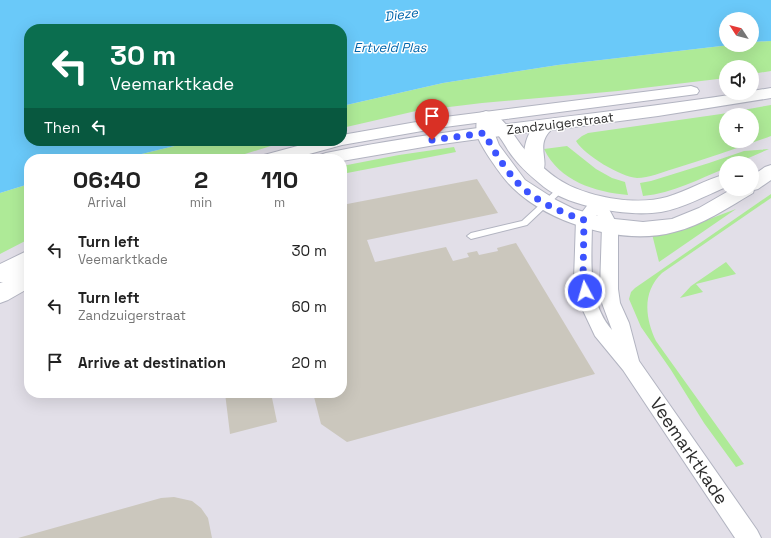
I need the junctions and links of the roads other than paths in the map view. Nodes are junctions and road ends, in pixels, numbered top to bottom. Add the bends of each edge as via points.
1 (771, 79) edge
2 (759, 81) edge
3 (719, 87) edge
4 (771, 93) edge
5 (485, 124) junction
6 (546, 125) junction
7 (503, 130) junction
8 (347, 139) edge
9 (319, 146) edge
10 (289, 154) edge
11 (347, 155) edge
12 (771, 162) edge
13 (759, 167) edge
14 (535, 169) junction
15 (771, 171) edge
16 (759, 180) edge
17 (719, 183) edge
18 (561, 189) junction
19 (734, 196) edge
20 (598, 202) junction
21 (546, 203) junction
22 (584, 220) junction
23 (610, 226) junction
24 (471, 236) dead end
25 (24, 261) edge
26 (0, 274) edge
27 (24, 280) edge
28 (0, 294) edge
29 (630, 364) junction
30 (748, 538) edge

1 - 2 main road
3 - 5 main road, Zandzuigerstraat
4 - 6 main road, Zandzuigerstraat
5 - 7 main road, Zandzuigerstraat
5 - 8 main road, Zandzuigerstraat via 401,128
5 - 11 main road, Zandzuigerstraat
5 - 21 street via 514,179
6 - 7 main road, Zandzuigerstraat
6 - 14 main road via 540,130 533,144
7 - 14 street via 516,150
9 - 10 main road
12 - 13 street
14 - 18 street
15 - 16 street
17 - 20 street via 661,205 635,207
18 - 20 street
18 - 21 lane
19 - 23 street via 693,220 677,225 641,230
20 - 22 street
20 - 23 street, Veemarktkade
21 - 22 street
21 - 24 lane via 524,223
22 - 23 street
22 - 29 street, Veemarktkade via 583,280 588,302 602,331
23 - 29 street, Veemarktkade via 609,289
25 - 26 main road
27 - 28 main road
29 - 30 street, Veemarktkade

